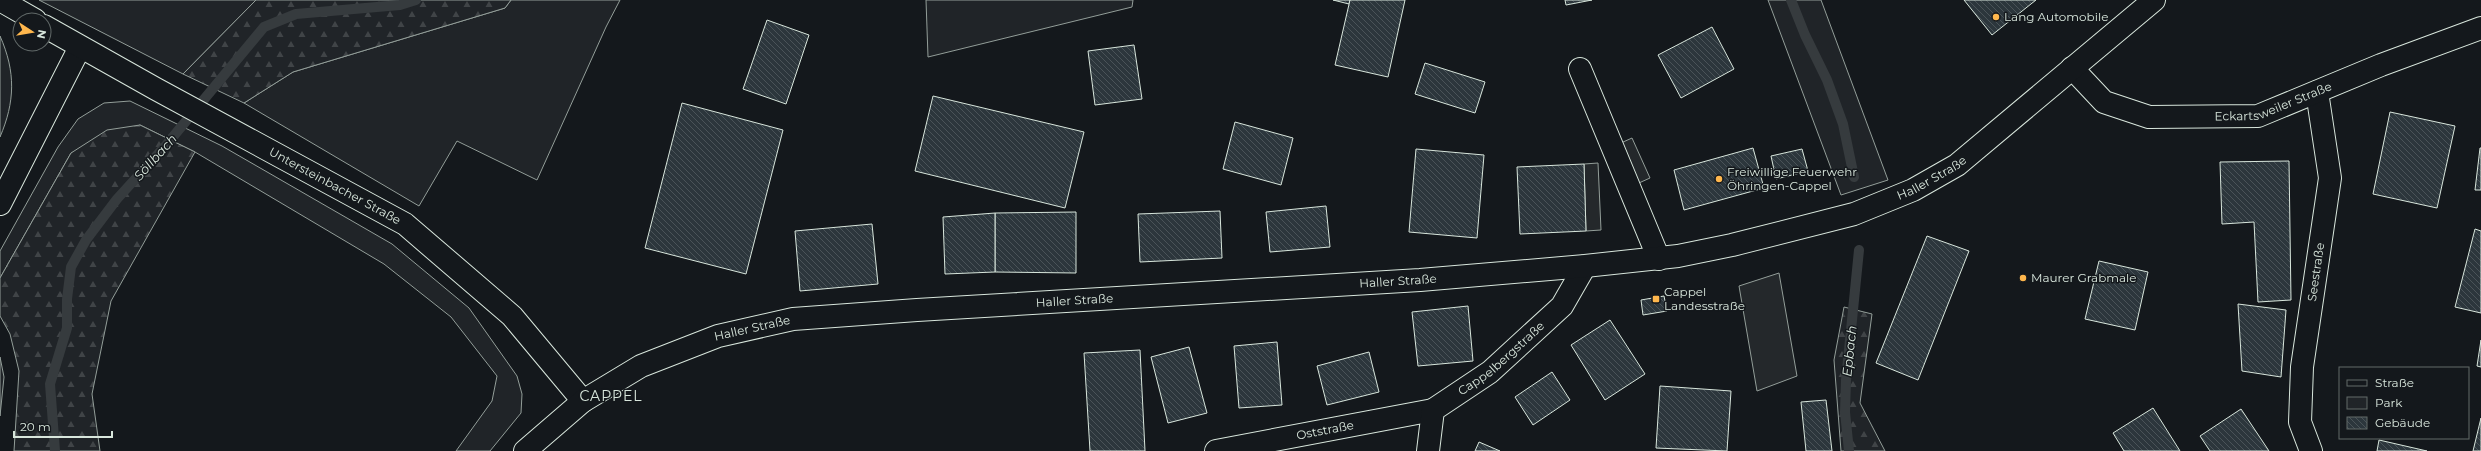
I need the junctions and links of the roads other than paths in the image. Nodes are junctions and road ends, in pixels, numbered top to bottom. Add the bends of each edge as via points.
1 (0, 0) edge
2 (2154, 0) edge
3 (20, 12) edge
4 (2481, 28) edge
5 (52, 31) edge
6 (80, 47) junction
7 (2072, 68) junction
8 (1580, 69) dead end
9 (2317, 92) junction
10 (0, 204) edge
11 (1659, 258) junction
12 (1585, 266) junction
13 (583, 401) junction
14 (1433, 410) junction
15 (525, 451) edge
16 (1216, 451) edge
17 (1428, 451) edge
18 (2311, 451) edge

1 - 3 main road
2 - 7 main road, Haller Straße
4 - 9 main road, Eckartsweiler Straße
5 - 6 main road, Untersteinbacher Straße
6 - 10 main road
6 - 13 main road, Untersteinbacher Straße via 405,224 512,316
7 - 9 main road, Eckartsweiler Straße via 2104,102 2149,117 2258,116
7 - 11 main road, Haller Straße via 1958,165 1913,190 1854,214 1732,245
8 - 11 main road
9 - 18 main road, Seestraße via 2330,178 2302,367 2300,422
11 - 12 main road, Haller Straße
12 - 13 main road, Haller Straße via 1420,280 793,319 718,336 641,366
12 - 14 main road, Cappelbergstraße via 1562,306 1490,372
13 - 15 main road, Haller Straße
14 - 16 main road, Oststraße
14 - 17 main road

